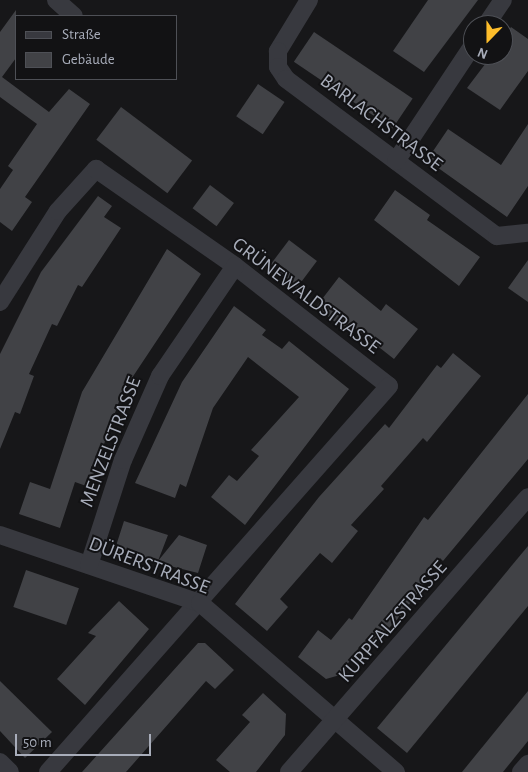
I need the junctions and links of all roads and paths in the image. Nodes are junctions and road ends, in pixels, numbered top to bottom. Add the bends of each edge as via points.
1 (56, 0) edge
2 (309, 0) edge
3 (503, 0) edge
4 (73, 15) edge
5 (493, 15) edge
6 (463, 60) edge
7 (396, 161) junction
8 (528, 233) edge
9 (235, 266) junction
10 (0, 302) edge
11 (528, 497) edge
12 (0, 535) edge
13 (89, 565) junction
14 (200, 604) junction
15 (338, 719) junction
16 (0, 762) edge
17 (528, 764) edge
18 (10, 772) edge
19 (48, 772) edge
20 (289, 772) edge
21 (396, 772) edge
22 (521, 772) edge

1 - 4 street
2 - 7 street, BARLACHSTRASSE via 278,51 282,74
3 - 5 street
6 - 7 street
7 - 8 street, BARLACHSTRASSE via 497,236
9 - 10 street, GRÜNEWALDSTRASSE via 96,170 58,211
9 - 13 street, MENZELSTRASSE via 156,384 123,460
9 - 14 street, GRÜNEWALDSTRASSE via 389,386
11 - 15 street, KURPFALZSTRASSE
12 - 13 street, DÜRERSTRASSE
13 - 14 street, DÜRERSTRASSE
14 - 15 street, DÜRERSTRASSE
14 - 19 street
15 - 20 street, KURPFALZSTRASSE
15 - 21 street, DÜRERSTRASSE
16 - 18 street
17 - 22 street

